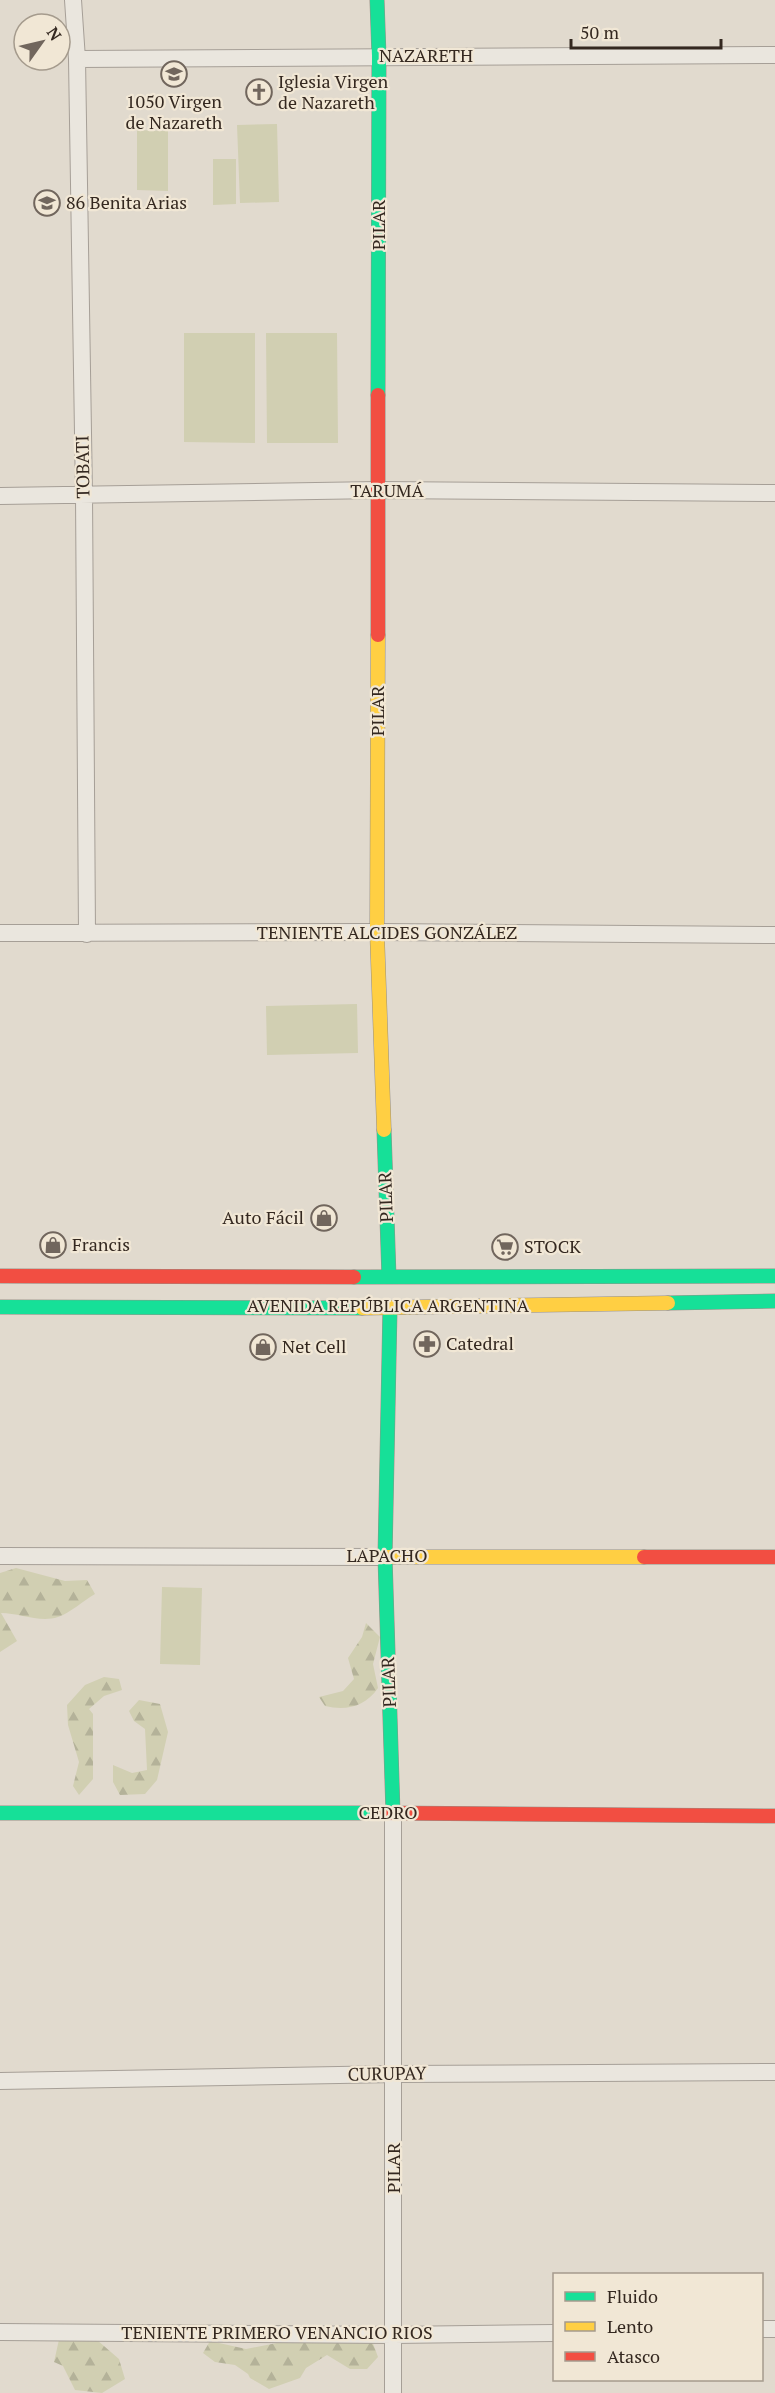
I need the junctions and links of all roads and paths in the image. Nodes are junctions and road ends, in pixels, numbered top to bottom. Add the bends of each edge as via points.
1 (73, 0) edge
2 (377, 0) edge
3 (775, 55) edge
4 (379, 56) junction
5 (77, 59) junction
6 (378, 490) junction
7 (775, 492) edge
8 (84, 495) junction
9 (0, 496) edge
10 (377, 932) junction
11 (0, 933) edge
12 (87, 934) junction
13 (775, 935) edge
14 (0, 1276) edge
15 (775, 1276) edge
16 (389, 1277) junction
17 (775, 1301) edge
18 (0, 1307) edge
19 (390, 1308) junction
20 (0, 1556) edge
21 (385, 1557) junction
22 (775, 1557) edge
23 (0, 1813) edge
24 (393, 1813) junction
25 (775, 1816) edge
26 (775, 2072) edge
27 (394, 2074) junction
28 (0, 2081) edge
29 (0, 2332) edge
30 (553, 2332) edge
31 (394, 2335) junction
32 (393, 2393) edge

1 - 5 street, TOBATI
2 - 4 main road, PILAR
3 - 4 street, NAZARETH
4 - 5 street, NAZARETH
4 - 6 main road, PILAR
5 - 8 street, TOBATI
6 - 7 street, TARUMÁ
6 - 8 street, TARUMÁ
6 - 10 main road, PILAR
8 - 9 street, TARUMÁ
8 - 12 street, TOBATI
10 - 12 street, TENIENTE ALCIDES GONZÁLEZ
10 - 13 street, TENIENTE ALCIDES GONZÁLEZ
10 - 16 main road, PILAR
11 - 12 street, TENIENTE ALCIDES GONZÁLEZ
14 - 16 main road, AVENIDA REPÚBLICA ARGENTINA
15 - 16 main road, AVENIDA REPÚBLICA ARGENTINA
16 - 19 street, PILAR
17 - 19 main road, AVENIDA REPÚBLICA ARGENTINA
18 - 19 main road, AVENIDA REPÚBLICA ARGENTINA
19 - 21 main road, PILAR
20 - 21 street, LAPACHO
21 - 22 main road, LAPACHO
21 - 24 main road, PILAR
23 - 24 main road, CEDRO
24 - 25 main road, CEDRO
24 - 27 street, PILAR
26 - 27 street, CURUPAY
27 - 28 street, CURUPAY
27 - 31 street, PILAR
29 - 31 street, TENIENTE PRIMERO VENANCIO RIOS
30 - 31 street, TENIENTE PRIMERO VENANCIO RIOS
31 - 32 street, PILAR

